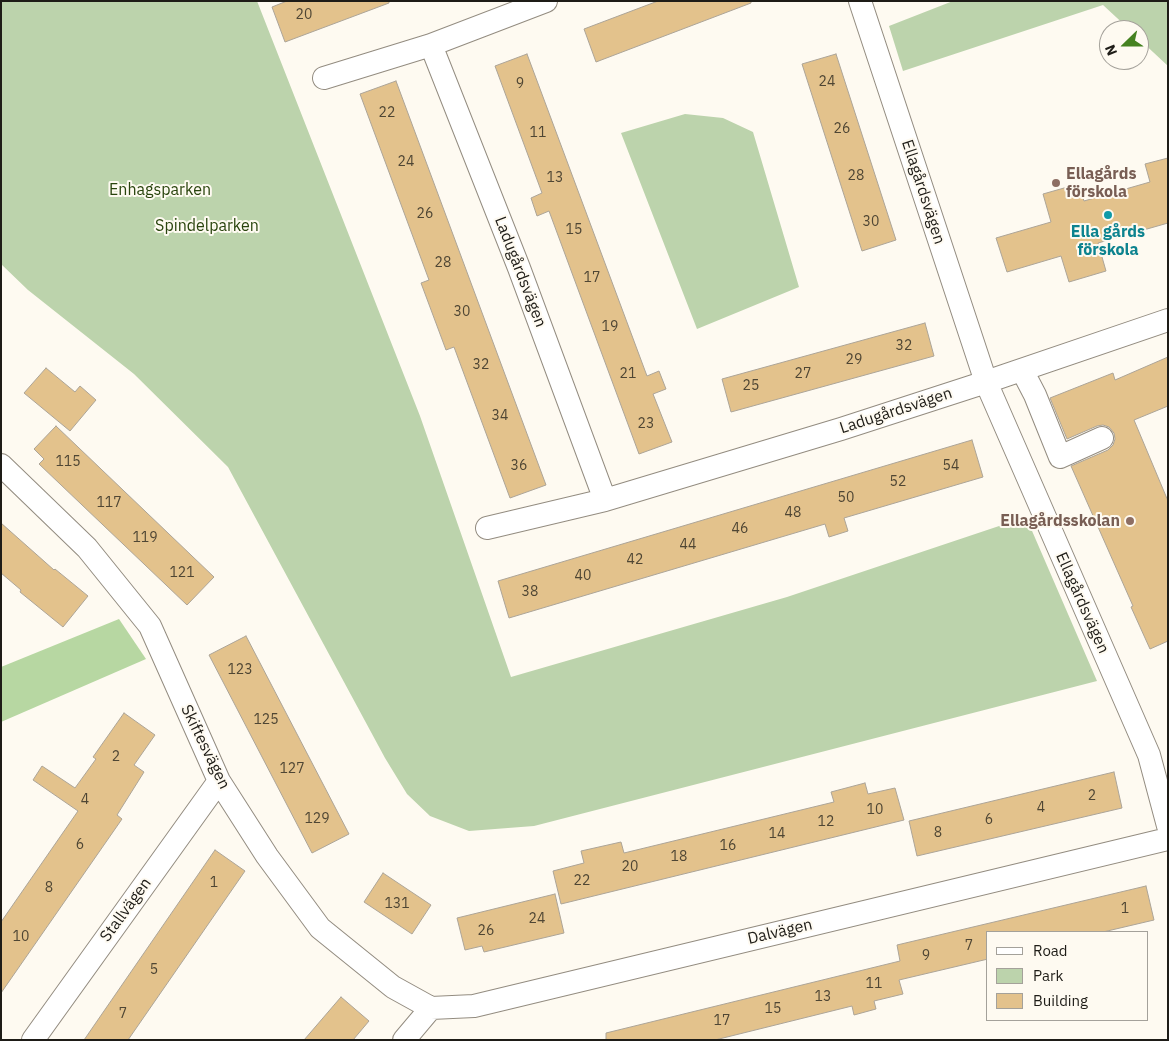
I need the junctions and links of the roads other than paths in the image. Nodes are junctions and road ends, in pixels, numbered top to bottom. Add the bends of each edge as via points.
1 (546, 1) edge
2 (860, 1) edge
3 (431, 46) junction
4 (324, 78) dead end
5 (1168, 320) edge
6 (1022, 370) junction
7 (986, 382) junction
8 (1102, 438) dead end
9 (1, 465) edge
10 (606, 500) junction
11 (487, 528) dead end
12 (219, 780) junction
13 (1168, 826) edge
14 (1168, 839) edge
15 (431, 1008) junction
16 (33, 1040) edge
17 (404, 1040) edge

1 - 3 street
2 - 7 street, Ellagårdsvägen
3 - 4 street
3 - 10 street, Ladugårdsvägen
5 - 6 street
6 - 7 street
6 - 8 street via 1060,457
7 - 10 street, Ladugårdsvägen
7 - 13 street, Ellagårdsvägen via 1149,755
9 - 12 street, Skiftesvägen via 87,548 150,626
10 - 11 street, Ladugårdsvägen
12 - 15 street, Skiftesvägen via 267,856 320,928 393,987
12 - 16 street, Stallvägen
14 - 15 street, Dalvägen via 474,1006
15 - 17 street

